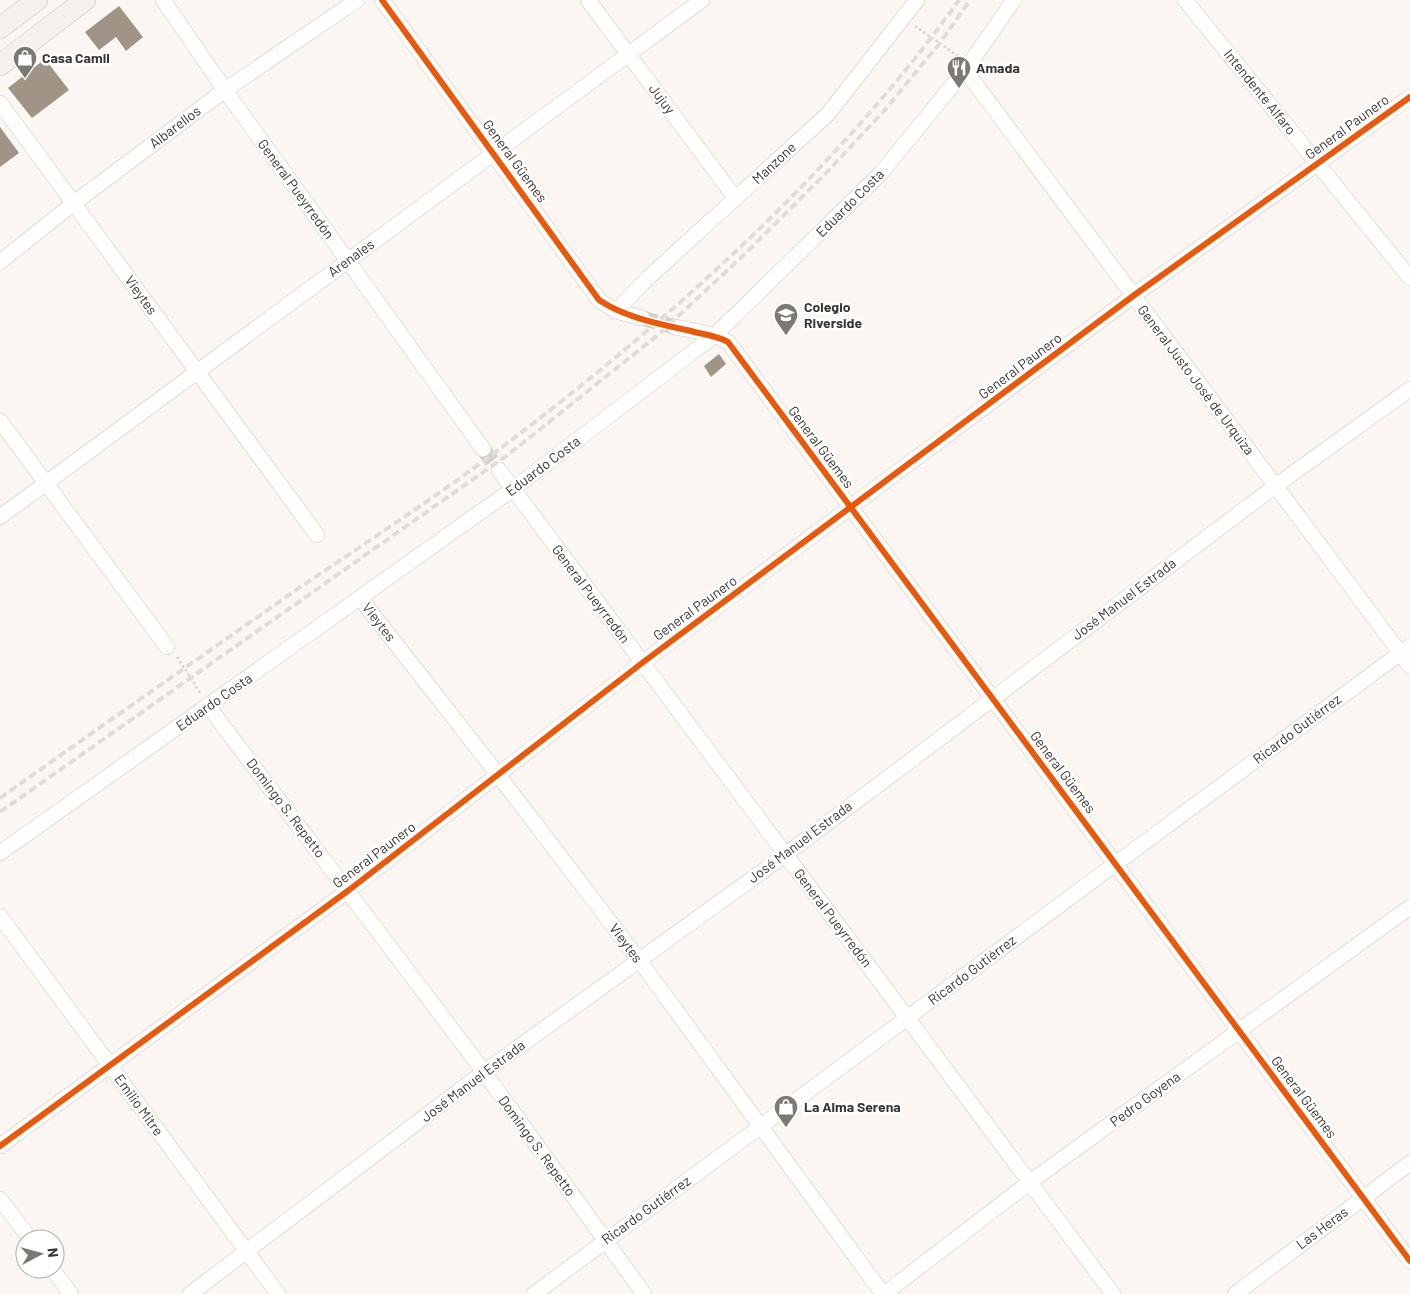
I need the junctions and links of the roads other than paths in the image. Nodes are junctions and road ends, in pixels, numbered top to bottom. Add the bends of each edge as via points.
1 (37, 0) edge
2 (84, 0) edge
3 (163, 0) edge
4 (357, 0) edge
5 (382, 0) edge
6 (588, 0) edge
7 (702, 0) edge
8 (917, 0) edge
9 (1014, 0) edge
10 (1186, 0) edge
11 (0, 28) edge
12 (628, 54) junction
13 (0, 65) edge
14 (967, 67) junction
15 (225, 90) junction
16 (1410, 97) edge
17 (0, 103) edge
18 (494, 152) junction
19 (1318, 163) junction
20 (736, 199) junction
21 (74, 203) junction
22 (347, 261) junction
23 (0, 262) edge
24 (1410, 278) edge
25 (1133, 296) junction
26 (616, 311) junction
27 (642, 318) tunnel mouth
28 (675, 327) tunnel mouth
29 (715, 335) junction
30 (197, 371) junction
31 (1410, 389) edge
32 (0, 421) edge
33 (483, 449) tunnel mouth
34 (499, 470) tunnel mouth
35 (45, 484) junction
36 (1274, 487) junction
37 (513, 489) junction
38 (851, 509) junction
39 (0, 517) edge
40 (317, 535) dead end
41 (360, 598) junction
42 (167, 647) road end
43 (1405, 649) edge
44 (642, 663) junction
45 (1410, 666) edge
46 (992, 698) junction
47 (208, 706) junction
48 (499, 776) junction
49 (0, 853) edge
50 (785, 854) junction
51 (1116, 864) junction
52 (349, 890) junction
53 (1410, 907) edge
54 (0, 916) edge
55 (639, 960) junction
56 (908, 1018) junction
57 (1239, 1031) junction
58 (110, 1067) junction
59 (484, 1072) junction
60 (761, 1127) junction
61 (0, 1146) edge
62 (1410, 1163) edge
63 (1030, 1182) junction
64 (1363, 1197) junction
65 (0, 1199) edge
66 (22, 1229) edge
67 (604, 1240) junction
68 (246, 1251) junction
69 (1410, 1261) edge
70 (59, 1279) edge
71 (70, 1294) edge
72 (190, 1294) edge
73 (278, 1294) edge
74 (534, 1294) edge
75 (644, 1294) edge
76 (883, 1294) edge
77 (1113, 1294) edge
78 (1235, 1294) edge

1 - 11 main road
2 - 13 main road
3 - 15 street, General Pueyrredón
4 - 15 street, Albarellos
5 - 18 street, General Güemes
6 - 12 street, Jujuy
7 - 12 street, Arenales
8 - 20 street, Manzone via 828,114
9 - 14 street, Eduardo Costa
10 - 19 street, Intendente Alfaro
12 - 18 street, Arenales
12 - 20 street, Jujuy
14 - 25 street, General Justo José de Urquiza
14 - 29 street, Eduardo Costa via 881,173
15 - 21 street, Albarellos
15 - 22 street, General Pueyrredón
16 - 19 street, General Paunero
17 - 21 street, Vieytes
18 - 22 street, Arenales
18 - 26 street, General Güemes via 599,300
19 - 24 street, Intendente Alfaro
19 - 25 street, General Paunero
20 - 26 street, Manzone
21 - 23 street, Albarellos
21 - 30 street, Vieytes
22 - 30 street, Arenales
22 - 33 street, General Pueyrredón
25 - 36 street, General Justo José de Urquiza
25 - 38 street, General Paunero
26 - 27 street, General Güemes
28 - 29 street, General Güemes
29 - 37 street, Eduardo Costa
29 - 38 street, General Güemes via 728,342
30 - 35 street, Arenales
30 - 40 street, Vieytes
31 - 36 street, José Manuel Estrada
32 - 35 street
34 - 37 street, General Pueyrredón
35 - 39 street, Arenales
35 - 42 street
36 - 43 street, General Justo José de Urquiza
36 - 46 street, José Manuel Estrada
37 - 41 street, Eduardo Costa
37 - 44 street, General Pueyrredón
38 - 44 street, General Paunero
38 - 46 street, General Güemes
41 - 47 street, Eduardo Costa
41 - 48 street, Vieytes
43 - 45 street, General Justo José de Urquiza
43 - 51 street, Ricardo Gutiérrez
44 - 48 street, General Paunero
44 - 50 street, General Pueyrredón
46 - 50 street, José Manuel Estrada
46 - 51 street, General Güemes
47 - 49 street, Eduardo Costa
47 - 52 street, Domingo S. Repetto
48 - 52 street, General Paunero
48 - 55 street, Vieytes
50 - 55 street, José Manuel Estrada
50 - 56 street, General Pueyrredón
51 - 56 street, Ricardo Gutiérrez
51 - 57 street, General Güemes
52 - 58 street, General Paunero
52 - 59 street, Domingo S. Repetto
53 - 57 street, Pedro Goyena
54 - 58 street, Emilio Mitre
55 - 59 street, José Manuel Estrada
55 - 60 street, Vieytes
56 - 60 street, Ricardo Gutiérrez
56 - 63 street, General Pueyrredón
57 - 63 street, Pedro Goyena
57 - 64 street, General Güemes
58 - 61 street, General Paunero
58 - 68 street, Emilio Mitre
59 - 67 street, Domingo S. Repetto
59 - 68 street, José Manuel Estrada
60 - 67 street, Ricardo Gutiérrez
60 - 76 street, Vieytes
62 - 64 street, Las Heras
63 - 76 street, Pedro Goyena
63 - 77 street, General Pueyrredón
64 - 69 street, General Güemes
64 - 78 street, Las Heras
65 - 66 street
67 - 74 street, Ricardo Gutiérrez
67 - 75 street, Domingo S. Repetto
68 - 72 street, José Manuel Estrada
68 - 73 street, Emilio Mitre
70 - 71 street

